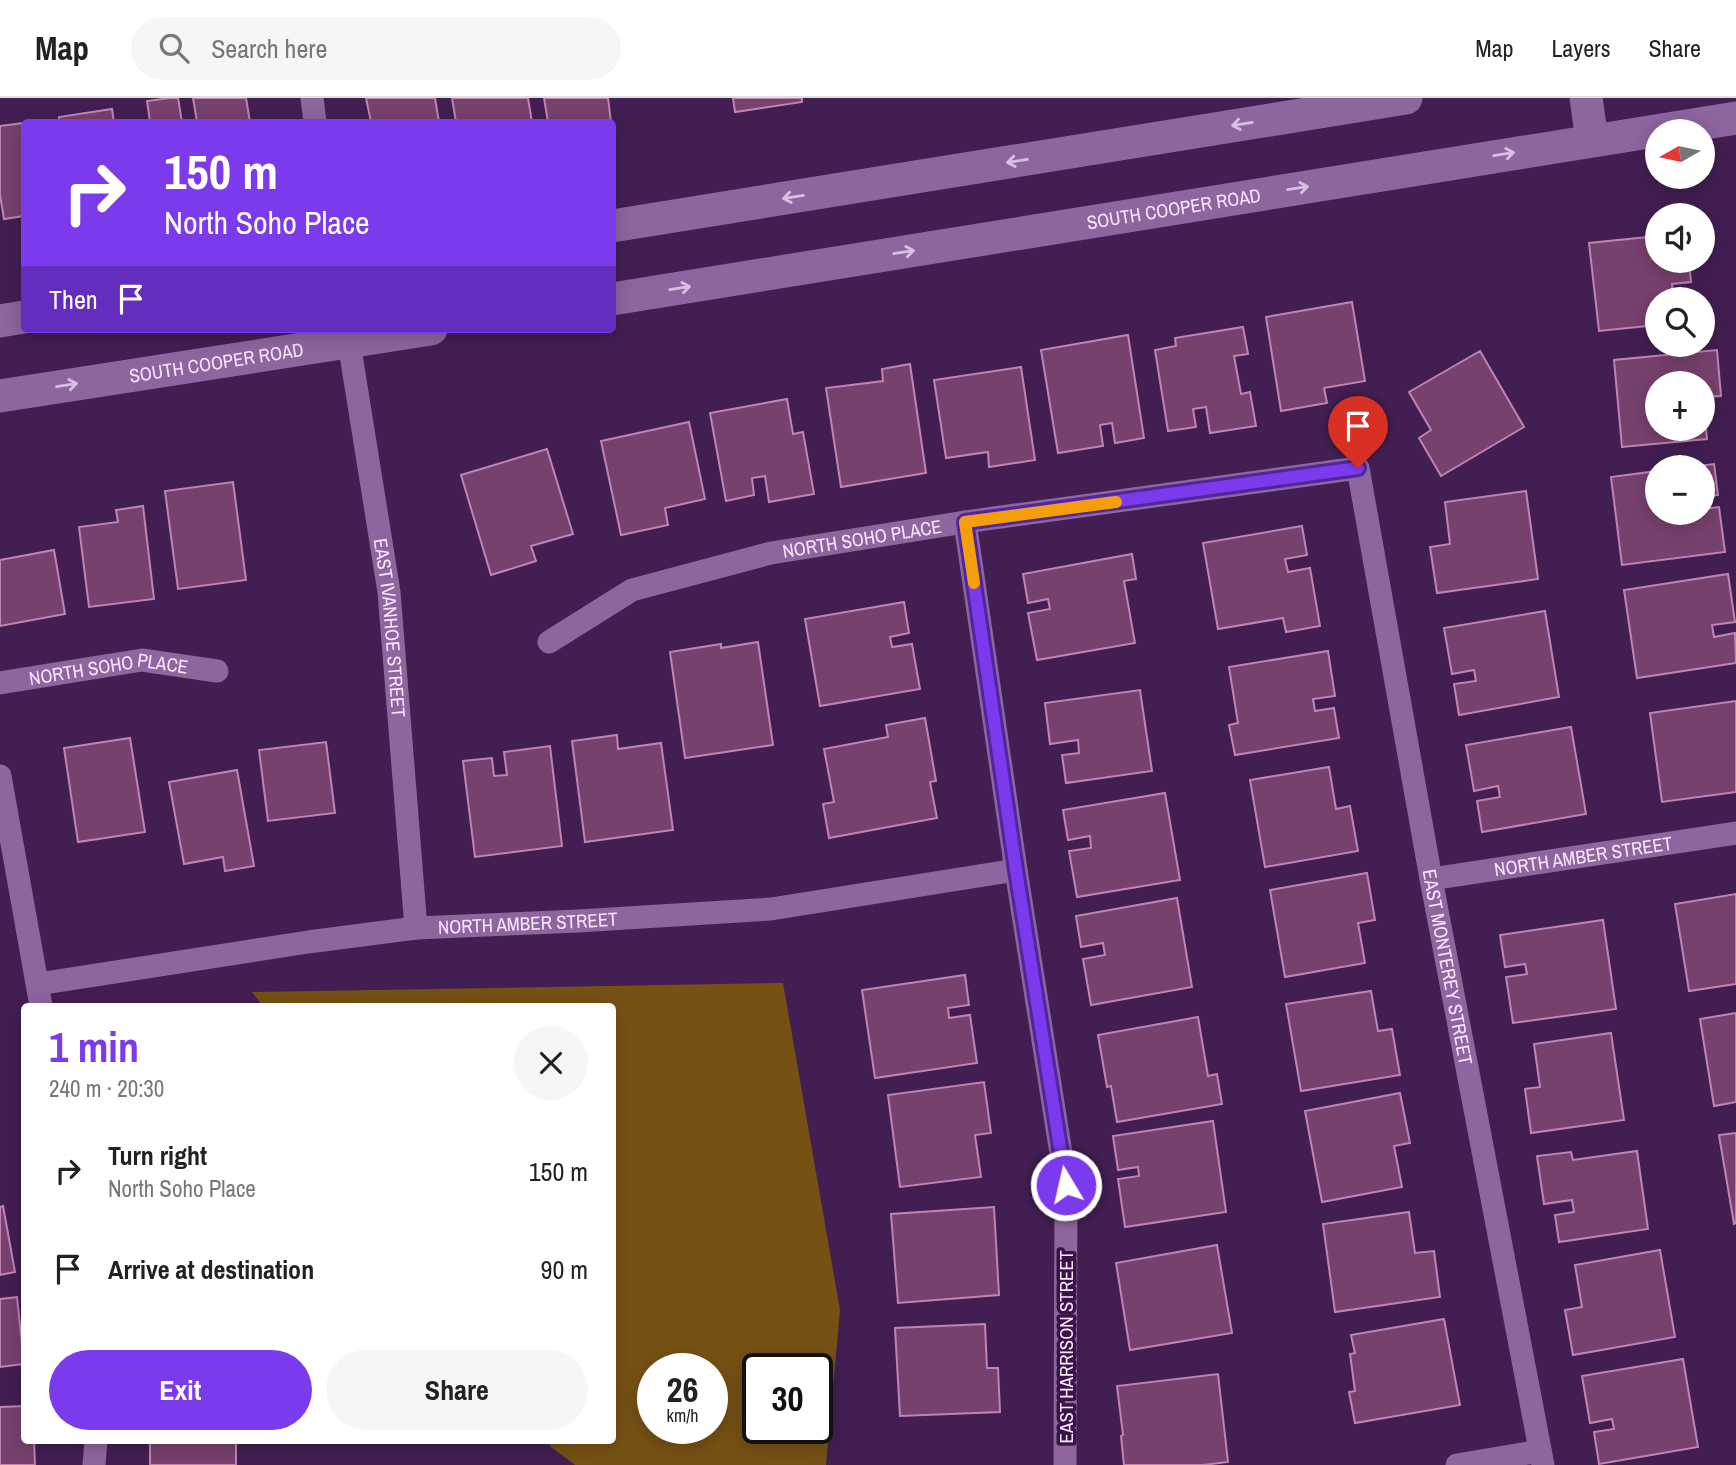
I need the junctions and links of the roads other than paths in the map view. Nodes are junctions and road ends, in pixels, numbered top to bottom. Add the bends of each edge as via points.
1 (312, 98) edge
2 (1406, 98) edge
3 (1586, 98) edge
4 (1736, 118) edge
5 (315, 119) edge
6 (1592, 140) junction
7 (616, 225) edge
8 (616, 298) edge
9 (21, 318) edge
10 (0, 321) edge
11 (384, 333) edge
12 (348, 336) edge
13 (0, 396) edge
14 (1358, 468) joint
15 (965, 522) junction
16 (549, 642) dead end
17 (217, 671) dead end
18 (0, 682) edge
19 (0, 776) edge
20 (1736, 833) edge
21 (1016, 870) junction
22 (1431, 879) junction
23 (416, 928) junction
24 (40, 995) edge
25 (96, 1444) edge
26 (1541, 1458) edge
27 (94, 1465) edge
28 (1065, 1465) edge
29 (1457, 1465) edge

1 - 5 street
2 -> 7 main road
3 - 6 main road
4 - 6 main road, SOUTH COOPER ROAD
8 -> 6 main road, SOUTH COOPER ROAD
9 - 10 main road
11 - 12 main road, SOUTH COOPER ROAD
13 -> 12 main road, SOUTH COOPER ROAD
12 - 23 street, EAST IVANHOE STREET via 389,592
14 - 15 street, NORTH SOHO PLACE
14 - 22 street, EAST MONTEREY STREET
15 - 16 street, NORTH SOHO PLACE via 771,553 632,590
15 - 21 street, EAST HARRISON STREET
17 - 18 street, NORTH SOHO PLACE via 142,660
19 - 24 street
20 - 22 street, NORTH AMBER STREET
21 - 23 street, NORTH AMBER STREET via 771,909
21 - 28 street, EAST HARRISON STREET via 1066,1185
22 - 26 street, EAST MONTEREY STREET
23 - 24 street, NORTH AMBER STREET via 308,942
25 - 27 street
26 - 29 street

